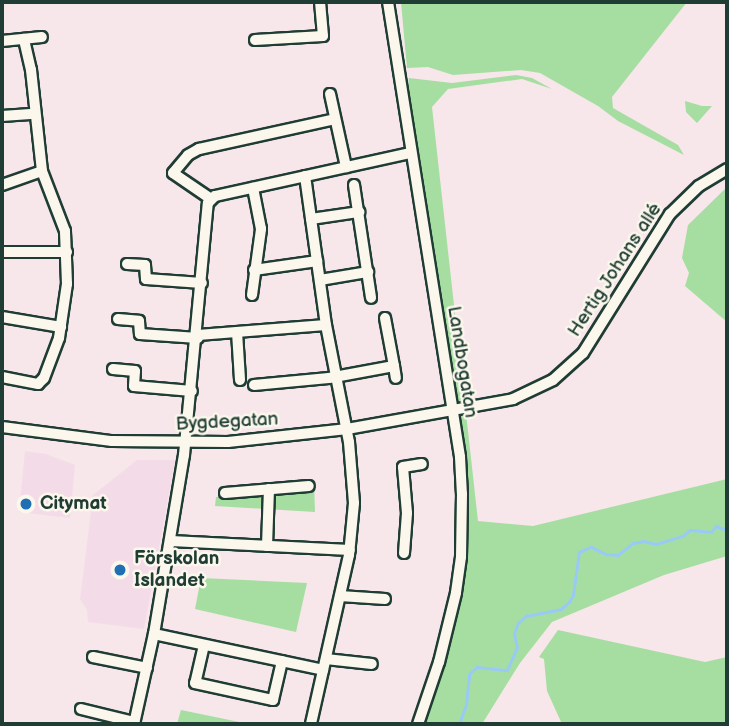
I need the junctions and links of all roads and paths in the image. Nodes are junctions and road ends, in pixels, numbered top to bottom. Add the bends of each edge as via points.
1 (320, 2) edge
2 (388, 2) edge
3 (42, 37) dead end
4 (24, 39) junction
5 (254, 40) dead end
6 (2, 41) edge
7 (330, 94) dead end
8 (34, 114) junction
9 (2, 116) edge
10 (335, 119) junction
11 (410, 153) junction
12 (346, 167) junction
13 (727, 169) edge
14 (42, 171) junction
15 (305, 176) junction
16 (2, 185) edge
17 (354, 185) dead end
18 (253, 188) junction
19 (211, 199) junction
20 (359, 212) junction
21 (311, 219) junction
22 (2, 252) edge
23 (66, 252) junction
24 (317, 261) junction
25 (127, 264) dead end
26 (254, 270) junction
27 (368, 272) junction
28 (320, 279) junction
29 (202, 283) junction
30 (252, 295) dead end
31 (371, 298) dead end
32 (2, 317) edge
33 (385, 318) dead end
34 (118, 319) dead end
35 (326, 325) junction
36 (61, 327) junction
37 (237, 332) junction
38 (198, 337) junction
39 (394, 366) junction
40 (113, 369) dead end
41 (2, 377) edge
42 (336, 377) junction
43 (396, 378) dead end
44 (240, 380) dead end
45 (254, 385) dead end
46 (192, 391) junction
47 (452, 411) junction
48 (2, 427) edge
49 (347, 429) junction
50 (186, 443) junction
51 (422, 464) dead end
52 (309, 486) dead end
53 (269, 489) junction
54 (225, 494) dead end
55 (171, 541) junction
56 (267, 546) junction
57 (350, 550) junction
58 (404, 553) dead end
59 (340, 596) junction
60 (385, 599) dead end
61 (154, 634) junction
62 (204, 645) junction
63 (93, 657) dead end
64 (282, 661) junction
65 (324, 664) junction
66 (372, 664) dead end
67 (147, 668) junction
68 (81, 709) dead end
69 (134, 723) edge
70 (315, 724) edge
71 (418, 724) edge

1 - 5 street via 323,39
2 - 11 street, Landbogatan
3 - 4 street
4 - 6 street
4 - 8 street
7 - 10 street
8 - 9 street
8 - 14 street
10 - 12 street
10 - 19 street via 200,149 180,162 171,176
11 - 12 street
11 - 47 street, Landbogatan
12 - 15 street
13 - 47 street, Hertig Johans allé via 699,186 670,214 595,338 569,368 513,399
14 - 16 street
14 - 23 street via 65,231
15 - 18 street
15 - 21 street
17 - 20 street
18 - 19 street
18 - 26 street via 261,229
19 - 29 street
20 - 21 street
20 - 27 street
21 - 24 street
22 - 23 street
23 - 36 street
24 - 26 street
24 - 28 street
25 - 29 street via 145,265 146,279
26 - 30 street
27 - 28 street
27 - 31 street
28 - 35 street
29 - 38 street
32 - 36 street
33 - 39 street
34 - 38 street via 139,321 141,334
35 - 37 street
35 - 42 street
36 - 41 street via 56,349 38,384
37 - 38 street
37 - 44 street
38 - 46 street
39 - 42 street
39 - 43 street
40 - 46 street via 135,371 134,386
42 - 45 street
42 - 49 street
46 - 50 street
47 - 49 street, Bygdegatan
47 - 71 street, Landbogatan via 460,457 461,557 448,629
48 - 50 street, Bygdegatan via 93,439
49 - 50 street, Bygdegatan via 261,440
49 - 57 street via 353,484
50 - 55 street
51 - 58 street via 403,467
52 - 53 street
53 - 54 street
53 - 56 street
55 - 56 street
55 - 61 street
56 - 57 street
57 - 59 street
59 - 60 street
59 - 65 street
61 - 62 street
61 - 67 street
62 - 64 street
62 - 64 street via 195,683 273,700
63 - 67 street
64 - 65 street
65 - 66 street
65 - 70 street
67 - 69 street
68 - 69 street

